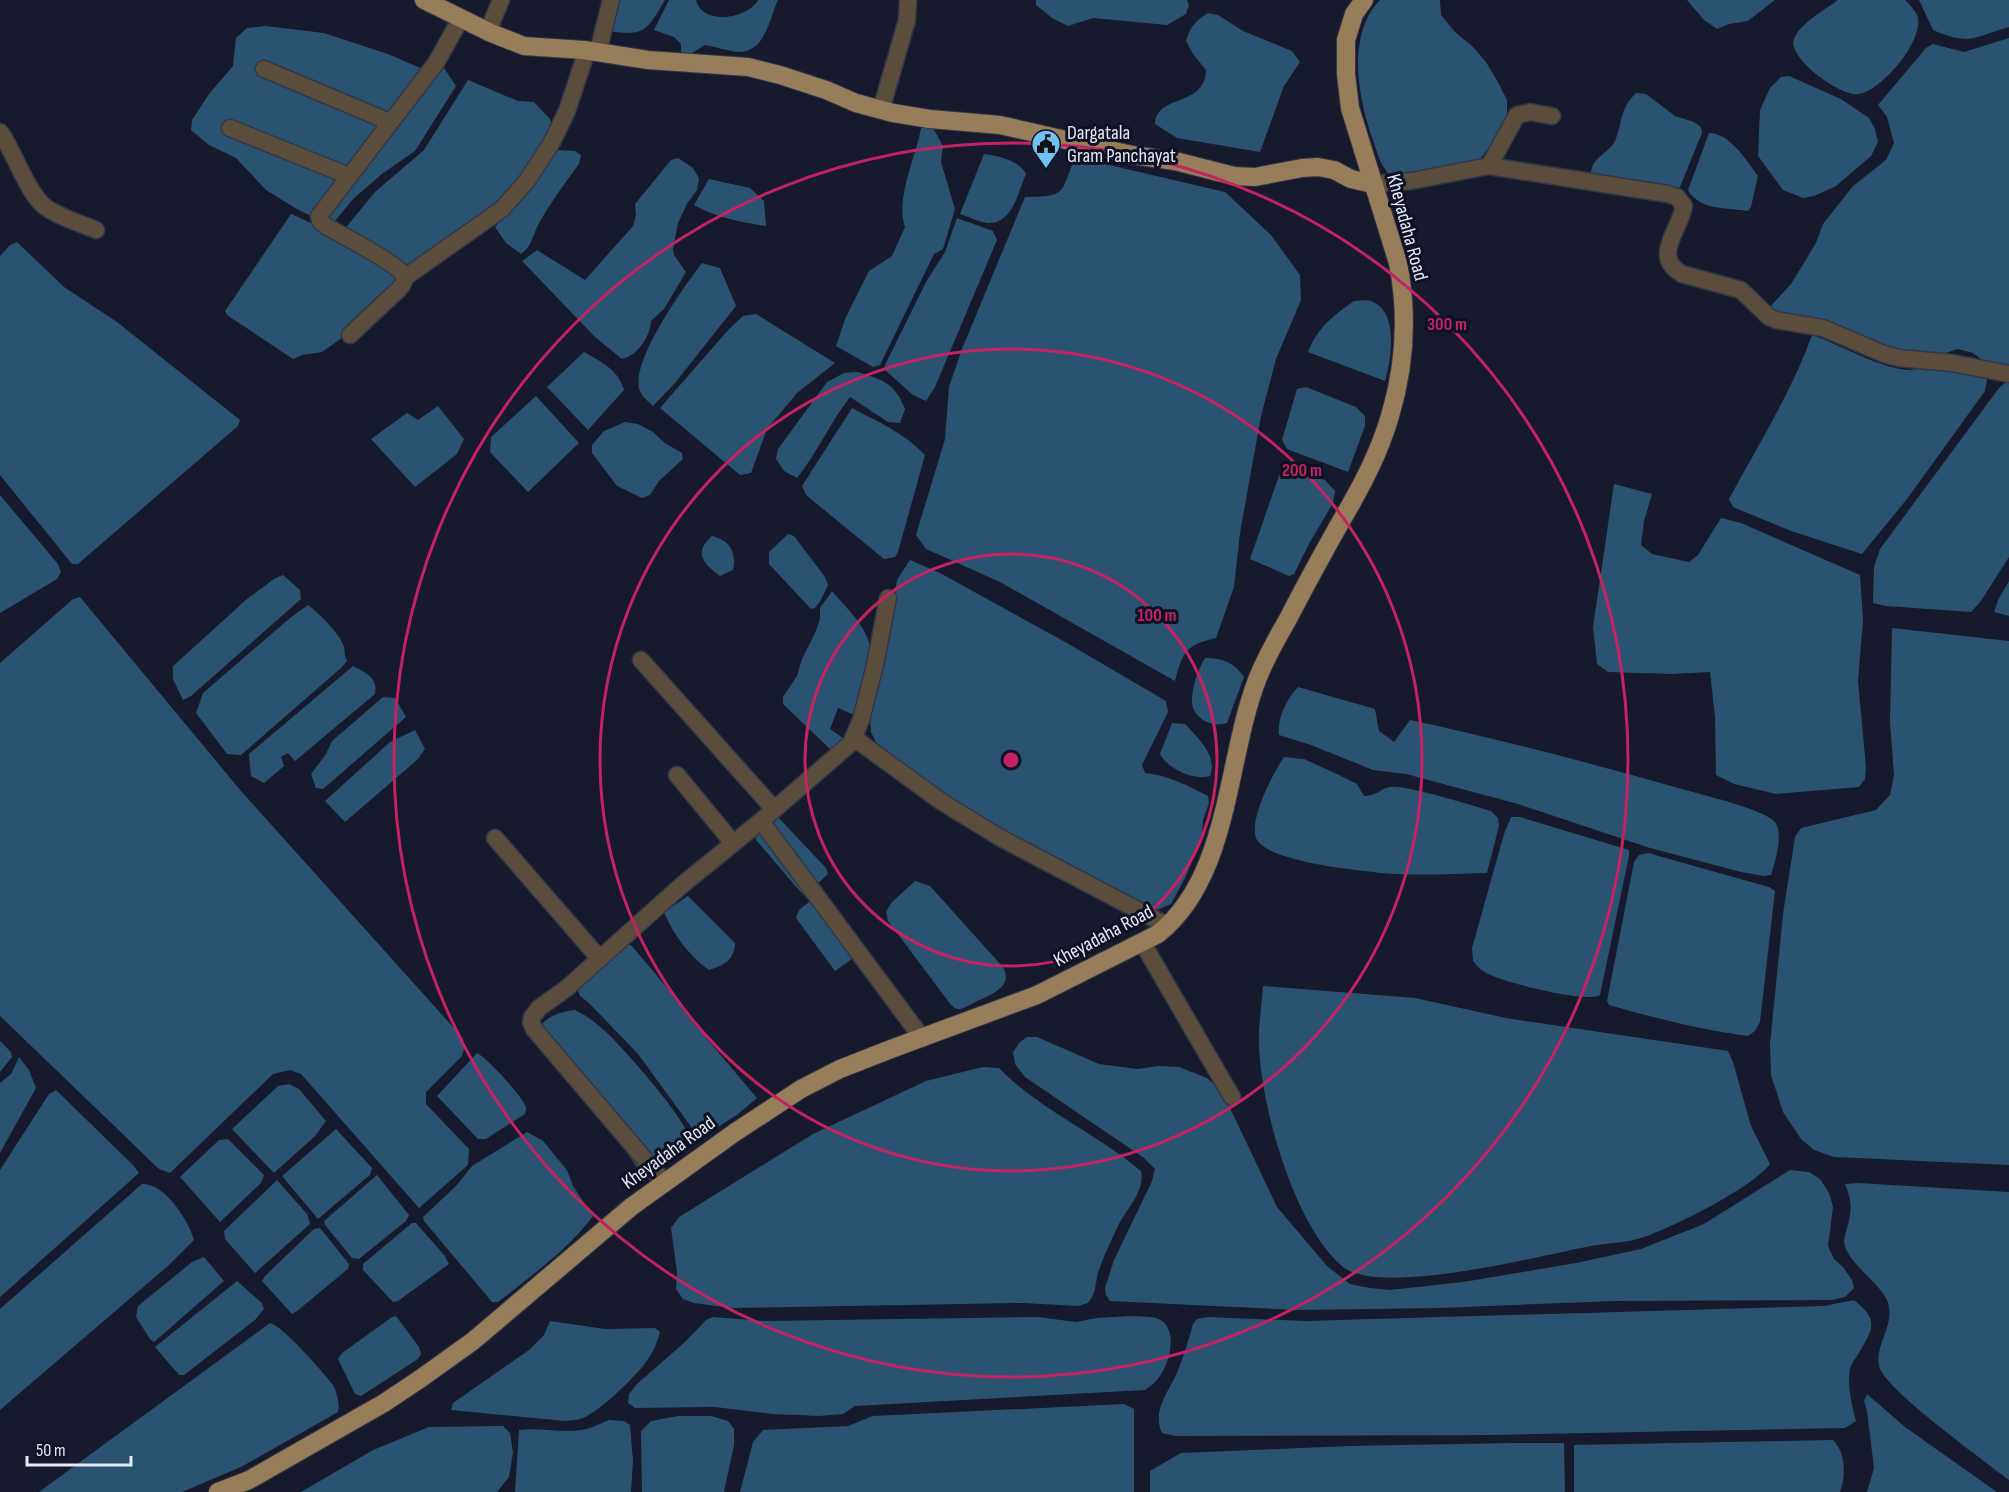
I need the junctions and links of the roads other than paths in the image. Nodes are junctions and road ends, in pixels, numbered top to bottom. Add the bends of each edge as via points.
1 (424, 0) edge
2 (501, 0) edge
3 (611, 0) edge
4 (908, 0) edge
5 (1364, 0) edge
6 (461, 18) junction
7 (488, 31) junction
8 (593, 51) junction
9 (264, 69) dead end
10 (881, 110) junction
11 (1552, 116) dead end
12 (390, 122) junction
13 (230, 128) dead end
14 (0, 132) edge
15 (1488, 166) junction
16 (349, 176) junction
17 (1373, 184) junction
18 (96, 230) dead end
19 (404, 278) junction
20 (351, 334) dead end
21 (2009, 374) edge
22 (888, 598) dead end
23 (641, 660) dead end
24 (854, 738) junction
25 (677, 775) dead end
26 (774, 809) junction
27 (761, 821) junction
28 (495, 838) dead end
29 (733, 843) junction
30 (1168, 926) junction
31 (1142, 942) junction
32 (600, 959) junction
33 (922, 1038) junction
34 (1232, 1096) dead end
35 (664, 1182) junction
36 (218, 1492) edge

1 - 6 main road
2 - 7 street
3 - 8 street
4 - 10 street via 908,20
5 - 17 main road, Kheyadaha Road via 1354,14 1346,40 1346,74 1350,108
6 - 7 main road
6 - 12 street via 436,63
7 - 8 main road via 524,46
8 - 10 main road via 648,60 748,67
8 - 19 street via 551,144 526,182 502,209
9 - 12 street
10 - 17 main road via 1000,125 1234,176 1254,177 1317,167
11 - 15 street via 1530,112 1517,115
12 - 16 street
13 - 16 street
14 - 18 street via 45,207
15 - 17 street
15 - 21 street via 1677,197 1684,206 1667,255 1668,263 1682,274 1741,290 1776,320 1823,327 1884,354
16 - 19 street via 321,212 320,221 390,263
17 - 30 main road, Kheyadaha Road via 1403,288 1401,371 1390,417 1376,457 1257,680 1212,854 1192,894
19 - 20 street via 399,290
22 - 24 street via 875,665
23 - 26 street
24 - 26 street
24 - 30 street via 942,802 999,837
25 - 29 street
26 - 27 street
27 - 29 street
27 - 33 street
28 - 32 street
29 - 32 street
30 - 31 main road, Kheyadaha Road
31 - 33 main road, Kheyadaha Road via 1037,995
31 - 34 street
32 - 35 street via 539,1008 531,1022
33 - 35 main road, Kheyadaha Road via 840,1069 801,1089
35 - 36 main road, Kheyadaha Road via 473,1341 420,1379 249,1480

